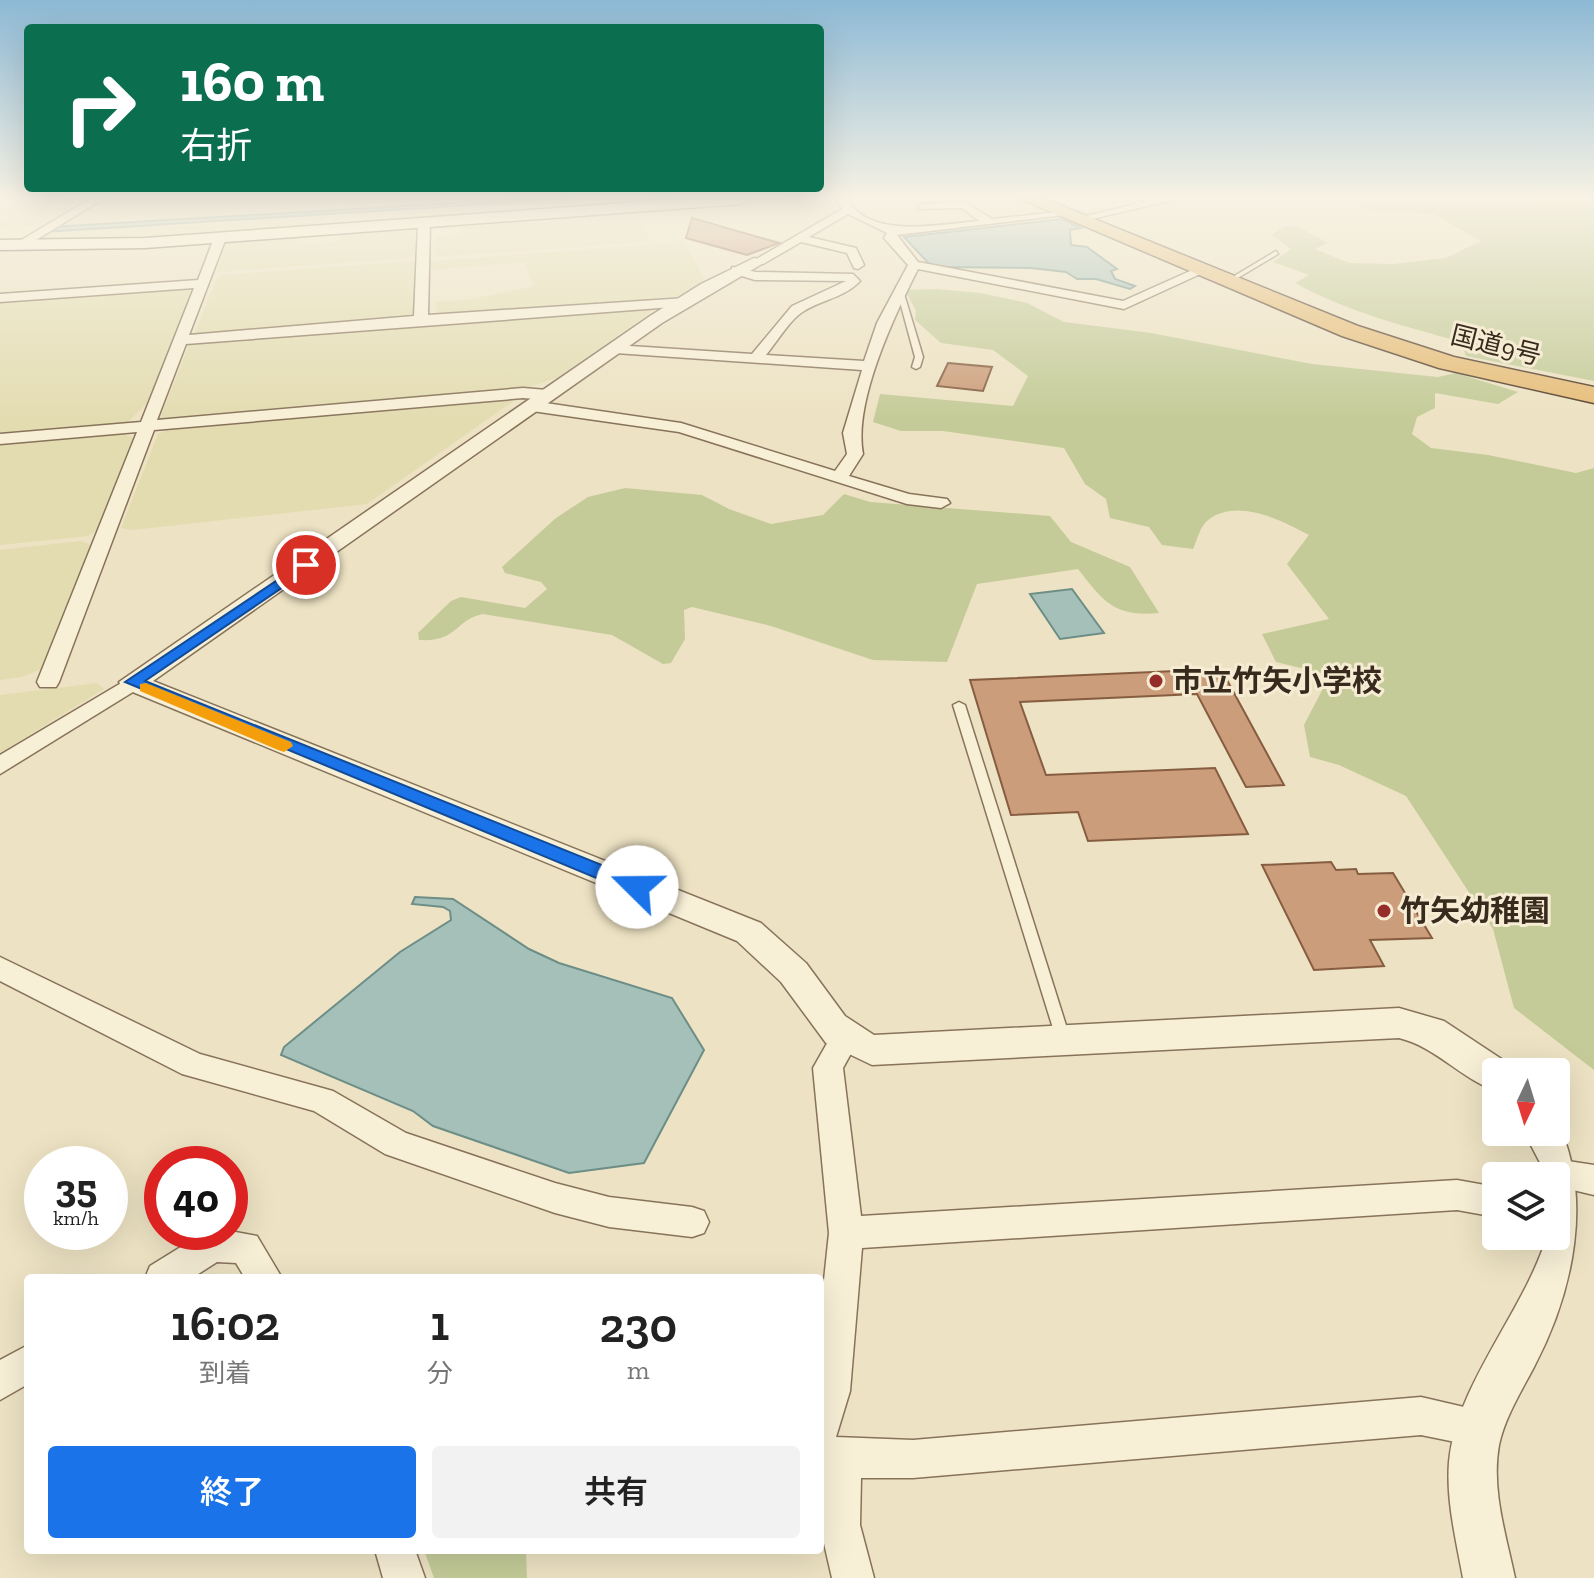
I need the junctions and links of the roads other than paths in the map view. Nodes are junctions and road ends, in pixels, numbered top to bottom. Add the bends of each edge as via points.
1 (208, 273) edge
2 (422, 273) edge
3 (732, 273) edge
4 (744, 273) edge
5 (914, 273) edge
6 (950, 273) edge
7 (1031, 273) edge
8 (1197, 273) edge
9 (1209, 273) edge
10 (1243, 273) edge
11 (1229, 281) junction
12 (1066, 282) dead end
13 (205, 283) junction
14 (899, 287) junction
15 (0, 298) edge
16 (686, 302) junction
17 (421, 320) junction
18 (183, 340) junction
19 (615, 349) junction
20 (757, 357) junction
21 (870, 366) junction
22 (916, 367) dead end
23 (1594, 395) edge
24 (540, 401) junction
25 (150, 426) junction
26 (0, 439) edge
27 (839, 478) junction
28 (941, 503) dead end
29 (48, 682) dead end
30 (133, 682) junction
31 (959, 705) dead end
32 (0, 766) edge
33 (0, 968) edge
34 (844, 1039) junction
35 (1063, 1040) junction
36 (1482, 1066) edge
37 (1550, 1146) edge
38 (1572, 1197) edge
39 (1482, 1199) edge
40 (692, 1222) dead end
41 (846, 1233) junction
42 (168, 1274) edge
43 (262, 1274) edge
44 (24, 1366) edge
45 (0, 1381) edge
46 (1480, 1428) junction
47 (827, 1446) edge
48 (396, 1554) edge
49 (404, 1578) edge
50 (853, 1578) edge
51 (1489, 1578) edge

1 - 13 street
2 - 17 street
3 - 16 street
4 - 20 street via 854,281 797,309
5 - 14 street
6 - 8 street via 1124,305
7 - 12 street
9 - 11 highway, 国道9号
10 - 11 lane
11 - 23 highway, 国道9号 via 1392,346
13 - 15 street
13 - 18 street
14 - 21 street
14 - 22 lane via 919,357
16 - 17 street
16 - 19 street
17 - 18 street
18 - 25 street
19 - 20 street
19 - 24 street
20 - 21 street
21 - 27 street via 851,433 855,454
24 - 25 street via 523,393
24 - 27 street via 681,428
24 - 30 street
25 - 26 street
25 - 29 street
27 - 28 street via 907,499
30 - 32 street
30 - 34 street via 749,932 783,961
31 - 35 lane
33 - 40 street via 193,1065 322,1100 396,1144 555,1198 609,1212
34 - 35 street via 872,1050
34 - 41 street via 828,1068
35 - 36 street via 1399,1023 1431,1031
37 - 38 street
38 - 46 street via 1563,1258
39 - 41 street via 1457,1195
41 - 47 street
42 - 43 street via 212,1246 245,1247
44 - 45 street
46 - 47 street via 1421,1416 913,1459
46 - 51 street via 1472,1468
47 - 50 street
48 - 49 street

